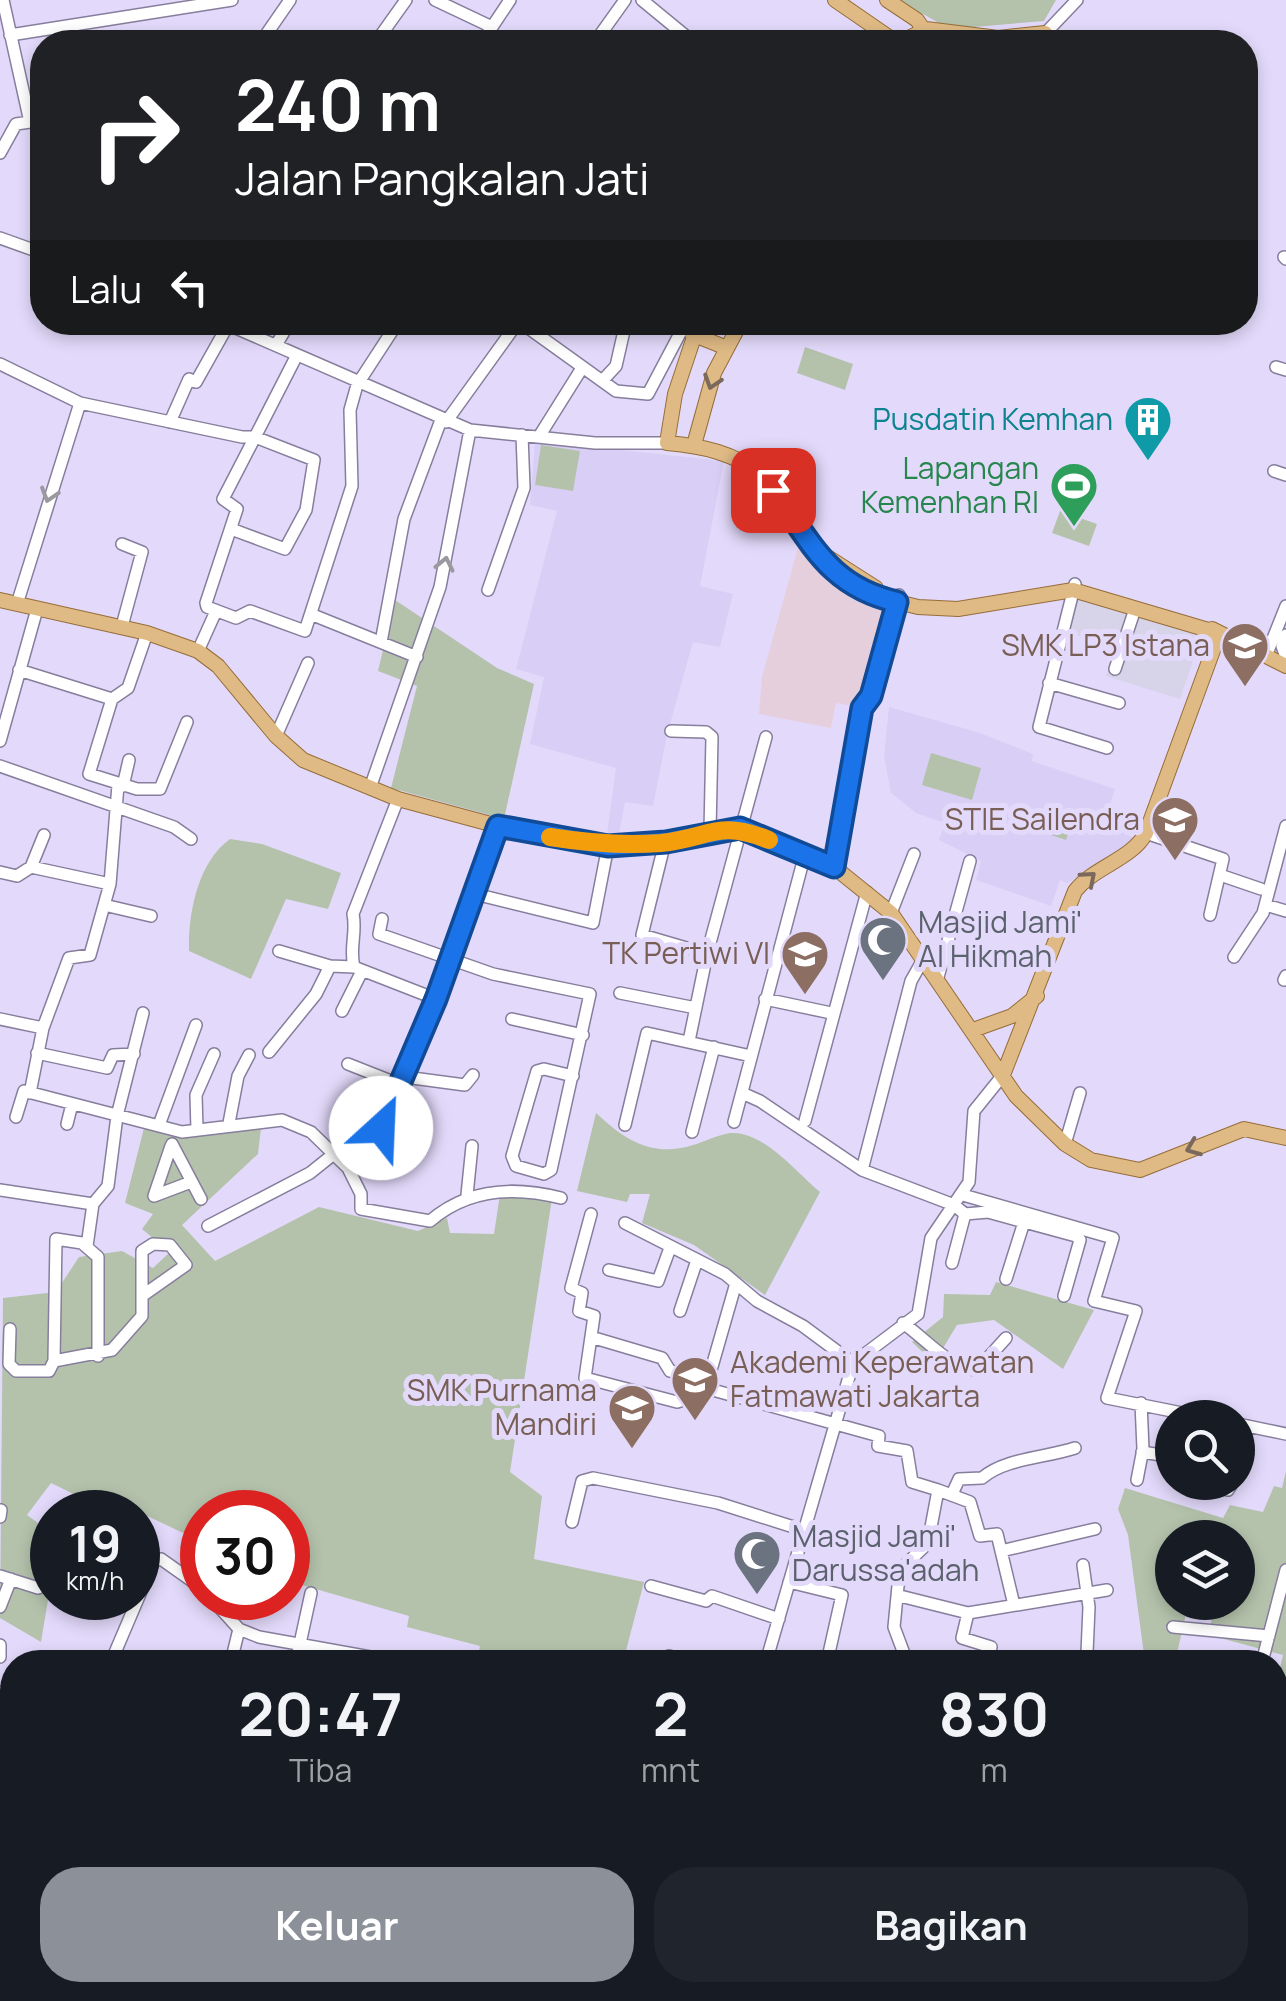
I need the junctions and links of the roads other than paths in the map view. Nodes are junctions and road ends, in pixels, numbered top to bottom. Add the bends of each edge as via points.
1 (3, 0) edge
2 (232, 0) edge
3 (290, 0) edge
4 (406, 0) edge
5 (435, 0) edge
6 (510, 0) edge
7 (625, 0) edge
8 (835, 0) edge
9 (886, 0) edge
10 (1078, 0) edge
11 (646, 1) edge
12 (492, 27) junction
13 (42, 30) edge
14 (269, 30) edge
15 (385, 30) edge
16 (490, 30) edge
17 (604, 30) edge
18 (679, 30) edge
19 (880, 30) edge
20 (922, 30) edge
21 (1049, 30) edge
22 (30, 32) edge
23 (10, 35) junction
24 (30, 99) edge
25 (30, 125) edge
26 (0, 154) edge
27 (0, 238) edge
28 (30, 249) edge
29 (220, 335) edge
30 (252, 335) edge
31 (282, 335) edge
32 (389, 335) edge
33 (509, 335) edge
34 (537, 335) edge
35 (623, 335) edge
36 (686, 335) edge
37 (690, 335) edge
38 (706, 335) edge
39 (734, 335) edge
40 (276, 345) junction
41 (726, 348) junction
42 (297, 356) junction
43 (0, 364) edge
44 (582, 368) junction
45 (602, 381) junction
46 (356, 384) junction
47 (80, 403) junction
48 (444, 421) junction
49 (170, 422) junction
50 (470, 430) junction
51 (522, 434) junction
52 (540, 435) junction
53 (255, 436) junction
54 (667, 443) junction
55 (694, 445) junction
56 (231, 529) junction
57 (122, 544) dead end
58 (1074, 586) junction
59 (488, 590) dead end
60 (898, 598) junction
61 (0, 600) edge
62 (17, 604) junction
63 (1131, 605) junction
64 (1286, 606) edge
65 (38, 608) junction
66 (216, 611) junction
67 (313, 615) junction
68 (122, 626) junction
69 (1205, 629) junction
70 (148, 632) junction
71 (1286, 635) edge
72 (380, 642) junction
73 (198, 651) junction
74 (1266, 656) junction
75 (417, 657) junction
76 (1286, 657) edge
77 (308, 663) dead end
78 (1286, 666) edge
79 (1115, 668) dead end
80 (19, 670) junction
81 (1048, 683) junction
82 (112, 698) junction
83 (1119, 704) dead end
84 (187, 722) dead end
85 (671, 731) dead end
86 (276, 736) junction
87 (766, 736) dead end
88 (0, 741) edge
89 (1108, 748) dead end
90 (129, 760) dead end
91 (0, 766) edge
92 (120, 786) junction
93 (370, 788) junction
94 (398, 798) junction
95 (114, 807) junction
96 (498, 826) junction
97 (1286, 826) edge
98 (710, 831) junction
99 (739, 832) junction
100 (1146, 833) junction
101 (44, 835) dead end
102 (191, 839) dead end
103 (666, 842) junction
104 (608, 846) junction
105 (914, 854) dead end
106 (970, 861) dead end
107 (803, 862) junction
108 (31, 867) junction
109 (834, 867) junction
110 (0, 872) edge
111 (1220, 875) junction
112 (110, 884) junction
113 (1261, 889) dead end
114 (471, 894) junction
115 (864, 900) junction
116 (104, 905) junction
117 (1266, 905) junction
118 (1286, 910) edge
119 (891, 912) junction
120 (1210, 915) dead end
121 (151, 916) dead end
122 (382, 919) dead end
123 (279, 951) dead end
124 (707, 954) junction
125 (1234, 956) dead end
126 (450, 958) junction
127 (920, 962) junction
128 (330, 966) junction
129 (358, 969) junction
130 (938, 977) junction
131 (620, 993) dead end
132 (1038, 995) junction
133 (436, 999) junction
134 (766, 999) junction
135 (696, 1008) junction
136 (342, 1012) dead end
137 (143, 1013) dead end
138 (831, 1013) junction
139 (512, 1018) dead end
140 (0, 1019) edge
141 (196, 1025) dead end
142 (43, 1028) junction
143 (973, 1030) junction
144 (584, 1034) junction
145 (689, 1041) junction
146 (714, 1047) junction
147 (268, 1052) dead end
148 (36, 1053) junction
149 (134, 1054) junction
150 (214, 1054) dead end
151 (249, 1054) dead end
152 (751, 1056) junction
153 (348, 1064) dead end
154 (472, 1075) dead end
155 (573, 1076) junction
156 (1003, 1076) junction
157 (403, 1081) junction
158 (30, 1093) junction
159 (1080, 1093) dead end
160 (742, 1094) junction
161 (72, 1104) junction
162 (117, 1116) junction
163 (16, 1117) dead end
164 (805, 1121) dead end
165 (734, 1122) dead end
166 (229, 1123) junction
167 (67, 1124) dead end
168 (625, 1124) dead end
169 (159, 1125) junction
170 (175, 1130) junction
171 (196, 1130) junction
172 (692, 1132) dead end
173 (1286, 1138) edge
174 (1065, 1144) junction
175 (171, 1146) junction
176 (472, 1146) dead end
177 (335, 1154) junction
178 (348, 1168) junction
179 (862, 1170) junction
180 (191, 1182) junction
181 (0, 1190) edge
182 (467, 1195) junction
183 (561, 1198) dead end
184 (201, 1199) dead end
185 (93, 1204) junction
186 (961, 1205) junction
187 (591, 1214) dead end
188 (1024, 1222) junction
189 (624, 1223) dead end
190 (208, 1226) dead end
191 (87, 1246) junction
192 (670, 1248) junction
193 (697, 1260) junction
194 (952, 1263) dead end
195 (609, 1270) dead end
196 (1006, 1279) dead end
197 (736, 1283) junction
198 (142, 1296) junction
199 (1064, 1296) dead end
200 (680, 1311) dead end
201 (903, 1323) junction
202 (10, 1328) dead end
203 (590, 1337) junction
204 (1006, 1338) dead end
205 (98, 1356) junction
206 (54, 1361) junction
207 (853, 1363) junction
208 (686, 1374) junction
209 (710, 1378) dead end
210 (1141, 1403) junction
211 (1155, 1406) edge
212 (832, 1426) junction
213 (1255, 1428) edge
214 (1286, 1434) edge
215 (1075, 1448) dead end
216 (1140, 1450) junction
217 (1155, 1454) edge
218 (1137, 1480) dead end
219 (938, 1490) junction
220 (953, 1492) junction
221 (572, 1522) dead end
222 (1096, 1529) dead end
223 (803, 1530) junction
224 (1001, 1551) junction
225 (1082, 1565) dead end
226 (180, 1569) edge
227 (1286, 1570) edge
228 (5, 1577) edge
229 (789, 1582) junction
230 (30, 1585) edge
231 (651, 1586) dead end
232 (1107, 1590) dead end
233 (311, 1593) dead end
234 (1087, 1595) junction
235 (900, 1596) junction
236 (1014, 1604) junction
237 (0, 1607) edge
238 (968, 1613) junction
239 (779, 1618) junction
240 (230, 1620) edge
241 (1172, 1627) dead end
242 (239, 1630) junction
243 (1269, 1636) junction
244 (300, 1644) junction
245 (0, 1645) edge
246 (116, 1650) edge
247 (235, 1650) edge
248 (299, 1650) edge
249 (327, 1650) edge
250 (770, 1650) edge
251 (829, 1650) edge
252 (904, 1650) edge
253 (990, 1650) edge
254 (1087, 1650) edge
255 (1265, 1650) edge
256 (0, 1657) edge

1 - 23 street
2 - 13 street
3 - 14 street
4 - 15 street
5 - 12 street
6 - 12 street
7 - 17 street
8 - 19 main road
9 - 20 main road
10 - 21 street
11 - 18 street
12 - 16 street
22 - 23 street
23 - 24 street
25 - 26 street via 16,124
27 - 28 street
29 - 49 street
30 - 40 street
31 - 40 street
32 - 46 street
33 - 48 street
34 - 44 street
35 - 45 street via 616,366
36 - 45 street via 648,394 616,391
37 - 54 main road
38 - 41 main road
39 - 41 main road
40 - 42 street
41 -> 55 main road
42 - 46 street
42 - 53 street
43 - 47 street
44 - 45 street
44 - 52 street
46 - 48 street
46 - 67 street via 352,486
47 - 49 street
47 -> 62 street
48 - 50 street
48 - 72 street via 404,519
49 - 53 street
50 - 51 street
75 -> 50 street via 440,587
51 - 52 street
51 - 59 street via 524,488
52 - 54 street
53 - 56 street via 223,499 238,509
53 - 56 street via 314,460 306,510 285,550
54 - 55 main road
55 - 60 main road via 733,457 763,476 821,562 850,586
56 - 66 street via 206,603
57 - 68 street via 142,552
58 - 60 main road via 960,602
58 - 63 main road
58 - 81 street
60 - 109 street via 862,708
61 - 62 main road
62 - 65 main road
63 - 69 main road
63 - 79 street
64 - 74 street
65 - 68 main road
65 - 80 street
66 - 67 street via 238,618 250,611 301,632
66 - 73 street
67 - 72 street
68 - 70 main road
69 - 74 main road
69 - 100 main road
70 - 73 main road
70 - 82 street via 128,688
71 - 76 street
72 - 75 street
73 - 86 main road
74 - 78 main road
75 - 93 street
77 - 86 street
80 - 82 street
80 - 88 street
81 - 83 street
81 - 89 street via 1039,727
82 - 92 street via 88,773
84 - 92 street via 160,789
85 - 98 street via 712,737
86 - 93 main road via 311,764
87 - 99 street
90 - 92 street
91 - 95 street
92 - 95 street
93 - 94 main road
94 - 96 main road
94 - 129 street via 352,914 357,931 351,954
95 - 102 street
95 - 112 street
96 - 104 main road
96 - 114 street
97 - 117 street
98 - 99 main road
98 - 103 main road
99 - 107 main road
99 - 124 street
100 - 111 street via 1219,854
132 -> 100 main road via 1075,892 1094,872 1139,847
101 - 108 street
103 - 104 main road
103 - 124 street via 642,935
104 - 114 street via 592,923
105 - 119 street
106 - 130 street
107 - 109 main road
107 - 134 street
108 - 110 street via 17,876
108 - 112 street
109 - 115 main road
111 - 113 street
111 - 120 street
112 - 116 street
114 - 126 street
115 - 119 main road
115 - 138 street
116 - 121 street
116 - 142 street via 90,954 70,958
117 - 118 street
117 - 125 street
119 - 127 main road
122 - 126 street via 378,934
123 - 128 street
124 - 135 street
126 - 133 street
126 - 144 street via 492,974 590,994
127 - 130 main road
127 - 179 street
128 - 129 street
128 - 147 street via 310,1003
129 - 133 street
129 - 136 street
130 - 143 main road
131 - 135 street
132 - 143 main road via 1012,1016
132 - 156 main road
133 - 157 street
134 - 138 street
134 - 152 street
135 - 145 street
137 - 149 street
138 - 164 street
139 - 144 street
140 - 142 street
141 - 169 street
142 - 148 street
143 - 156 main road
144 - 155 street
145 - 146 street
145 - 168 street via 646,1034
146 - 152 street
146 - 172 street
148 - 149 street via 107,1068 113,1054
148 - 158 street
149 - 162 street
150 - 171 street via 196,1095
151 - 166 street
152 - 160 street
153 - 157 street
154 - 157 street via 465,1085
155 - 155 street via 551,1170 516,1166 512,1156 538,1071
156 - 174 main road
156 - 186 street via 974,1111 972,1171
157 - 178 street via 381,1128
158 - 161 street
158 - 163 street via 20,1095
159 - 174 street
160 - 165 street
160 - 179 street
161 - 162 street
161 - 167 street
162 - 169 street
162 - 185 street via 108,1186
166 - 171 street
166 - 177 street via 282,1120 310,1132
169 - 170 street
170 - 171 street
170 - 175 street
173 -> 174 main road via 1244,1129 1140,1170 1092,1160
175 - 180 street
175 - 180 street via 154,1196
176 - 182 street
177 - 178 street
177 - 190 street
178 - 182 street via 361,1210 372,1215 430,1221
179 - 186 street
180 - 184 street
181 - 185 street
182 - 183 street via 533,1191
185 - 191 street
186 - 188 street
186 - 194 street
186 - 201 street via 942,1217 931,1238 918,1314
186 - 210 street via 1112,1238 1094,1301 1136,1312 1107,1398
187 - 203 street via 571,1288 582,1293 580,1311 594,1316
188 - 196 street
188 - 199 street via 1080,1240
189 - 192 street
191 - 205 street via 98,1257
191 - 206 street via 56,1239
192 - 193 street
192 - 195 street via 658,1281
193 - 197 street
193 - 200 street
197 - 207 street
197 - 209 street
198 - 198 street via 142,1250 170,1245 186,1265
198 - 205 street via 142,1316
201 - 204 street via 970,1371
201 - 207 street
202 - 206 street via 11,1370 49,1370
203 - 208 street via 662,1358 670,1372
203 - 208 street via 585,1378 677,1402
205 - 206 street
207 - 212 street
208 - 212 street via 702,1388
210 - 211 street
210 - 216 street
212 - 219 street via 879,1436 878,1446 908,1451 912,1482
212 - 223 street
213 - 214 street
215 - 220 street via 994,1466 982,1478 958,1479
216 - 217 street
216 - 218 street
219 - 220 street
219 - 235 street via 928,1542 904,1566
220 - 224 street via 970,1502 980,1536 997,1534
221 - 223 street via 578,1488 593,1478 718,1502
222 - 224 street
223 - 229 street
224 - 236 street
225 - 234 street
226 - 246 street via 154,1561
227 - 243 street
228 - 230 street
228 - 237 street
229 - 239 street
229 - 251 street via 842,1595
231 - 239 street via 706,1602 712,1596
232 - 234 street
233 - 244 street
234 - 236 street
234 - 254 street
235 - 238 street
235 - 252 street via 894,1627
236 - 238 street
238 - 253 street via 962,1638
239 - 250 street
240 - 242 street
241 - 243 street
242 - 244 street
242 - 247 street
243 - 255 street
244 - 248 street
244 - 249 street
245 - 256 street

